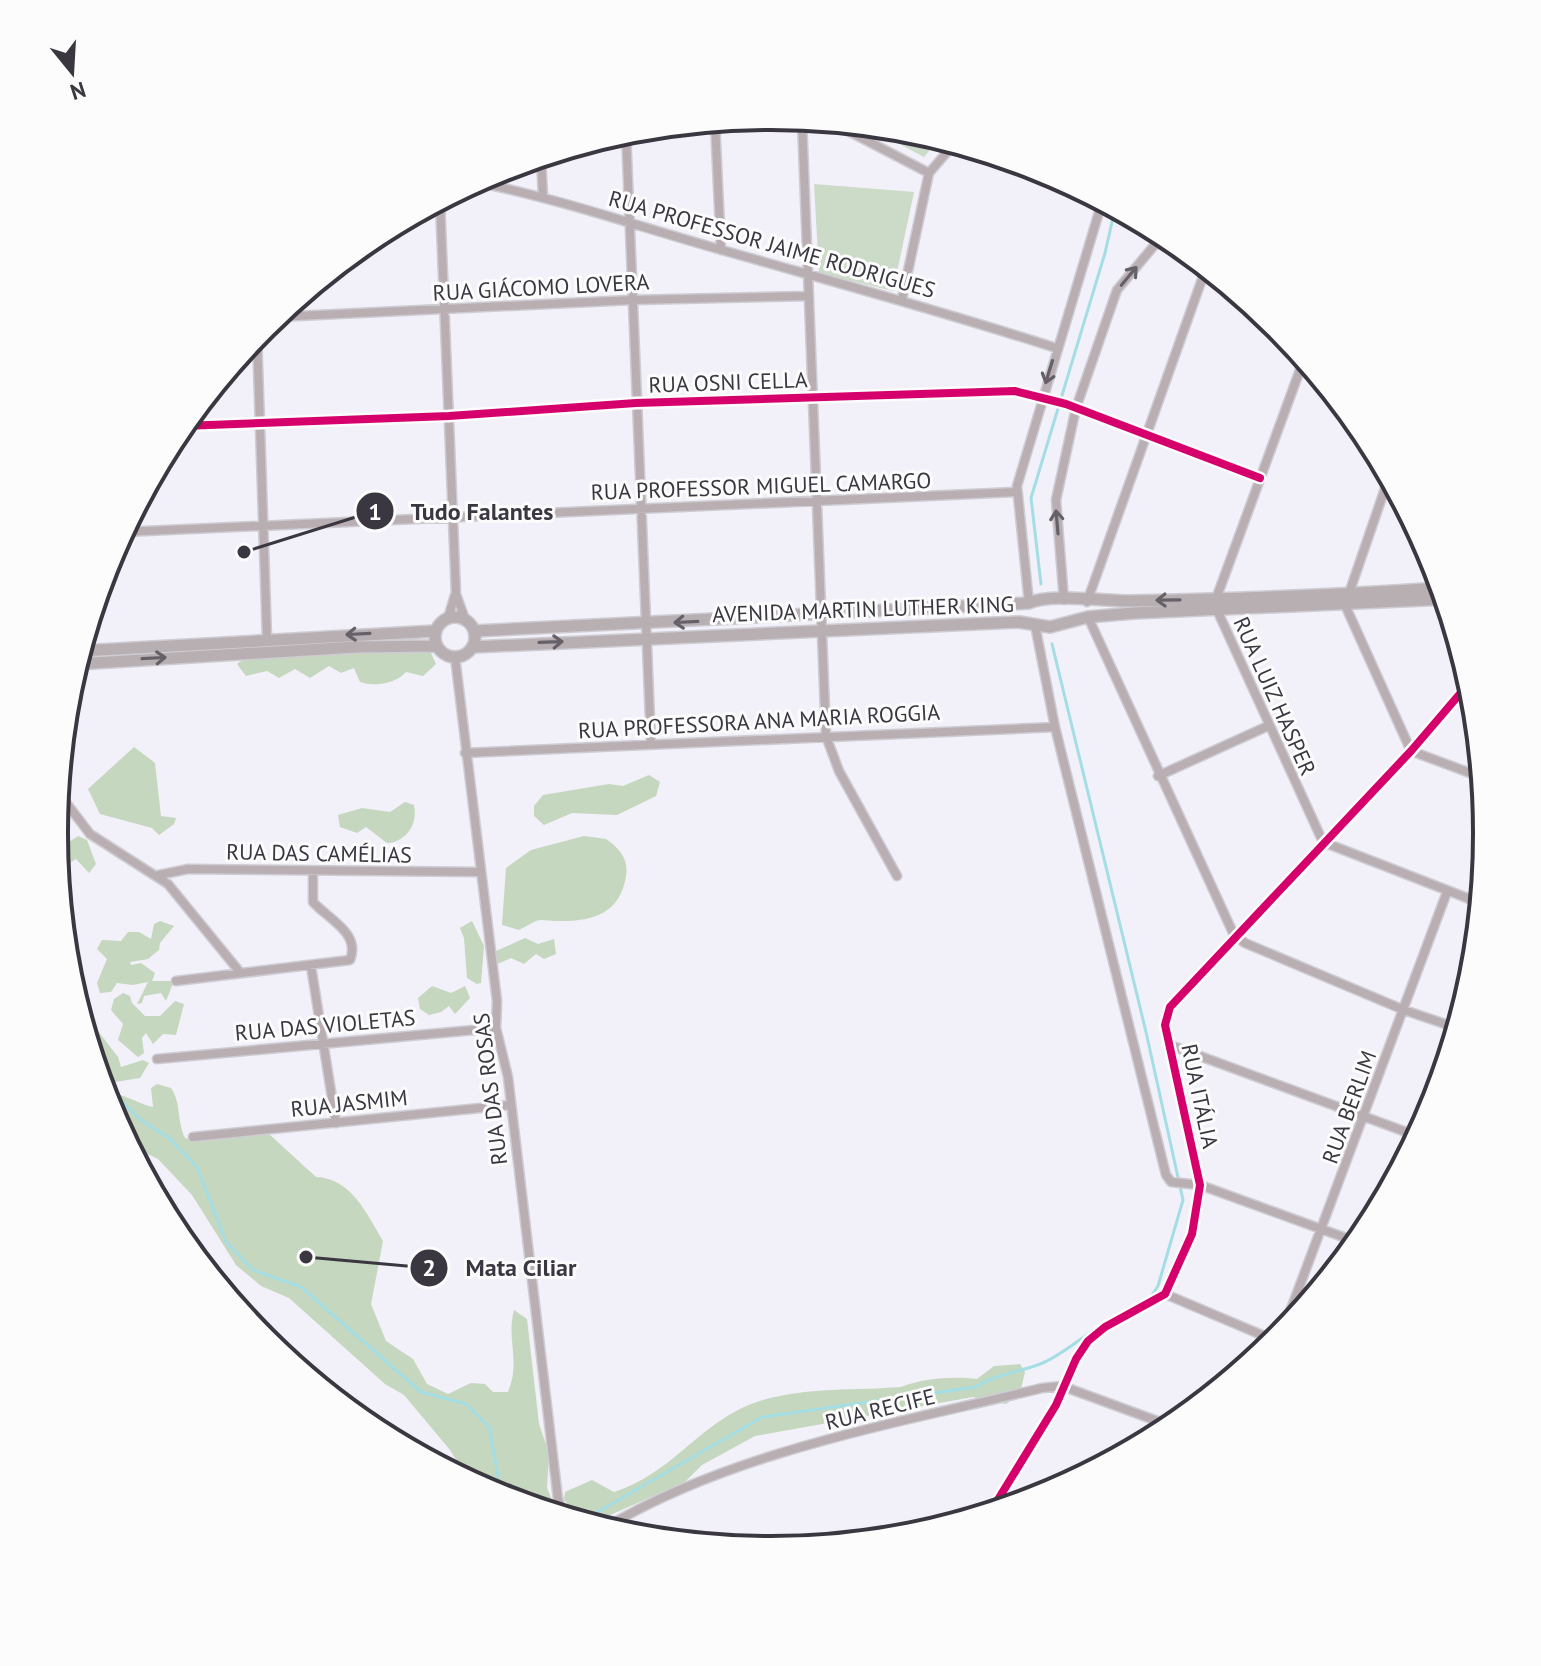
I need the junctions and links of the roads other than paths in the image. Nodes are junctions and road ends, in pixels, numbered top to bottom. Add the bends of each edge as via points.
1 (802, 131) edge
2 (716, 133) edge
3 (859, 137) edge
4 (626, 145) edge
5 (946, 153) edge
6 (542, 169) edge
7 (929, 173) junction
8 (497, 186) edge
9 (543, 196) junction
10 (1099, 212) edge
11 (440, 213) edge
12 (629, 222) junction
13 (1155, 245) edge
14 (721, 250) junction
15 (808, 274) junction
16 (1202, 279) edge
17 (809, 296) junction
18 (902, 299) junction
19 (632, 300) junction
20 (444, 311) junction
21 (295, 316) edge
22 (1056, 348) junction
23 (257, 354) edge
24 (1300, 371) edge
25 (813, 397) junction
26 (1045, 397) junction
27 (636, 403) junction
28 (1076, 408) junction
29 (449, 416) junction
30 (259, 422) junction
31 (199, 425) edge
32 (1147, 435) junction
33 (1260, 478) junction
34 (1384, 491) edge
35 (1016, 492) junction
36 (816, 504) junction
37 (640, 510) junction
38 (454, 518) junction
39 (261, 525) junction
40 (136, 531) edge
41 (1429, 589) edge
42 (456, 594) junction
43 (1433, 599) edge
44 (1064, 600) junction
45 (1345, 600) junction
46 (1087, 602) junction
47 (1029, 603) junction
48 (1216, 605) junction
49 (1134, 607) junction
50 (933, 608) junction
51 (824, 614) junction
52 (1088, 617) junction
53 (448, 618) junction
54 (465, 619) junction
55 (1064, 622) junction
56 (646, 624) junction
57 (934, 625) junction
58 (1035, 625) junction
59 (824, 629) junction
60 (436, 631) junction
61 (475, 631) junction
62 (647, 638) junction
63 (267, 639) junction
64 (125, 646) junction
65 (437, 646) junction
66 (473, 647) junction
67 (92, 650) edge
68 (455, 657) junction
69 (125, 659) junction
70 (89, 663) edge
71 (1460, 694) edge
72 (1268, 726) junction
73 (1055, 727) junction
74 (826, 736) junction
75 (651, 744) junction
76 (1411, 751) junction
77 (465, 753) junction
78 (1470, 773) edge
79 (1158, 776) junction
80 (69, 807) edge
81 (1323, 842) junction
82 (313, 871) junction
83 (480, 872) junction
84 (159, 875) junction
85 (897, 876) dead end
86 (1447, 892) junction
87 (1469, 899) edge
88 (1234, 935) junction
89 (311, 966) junction
90 (239, 971) junction
91 (176, 981) dead end
92 (1404, 1010) junction
93 (1446, 1024) edge
94 (496, 1028) junction
95 (323, 1043) junction
96 (1170, 1045) junction
97 (157, 1059) dead end
98 (510, 1105) junction
99 (1364, 1116) junction
100 (336, 1123) junction
101 (1406, 1132) edge
102 (193, 1137) dead end
103 (1200, 1185) junction
104 (1322, 1230) junction
105 (1345, 1238) edge
106 (1165, 1294) junction
107 (1295, 1301) edge
108 (1262, 1335) edge
109 (1062, 1386) junction
110 (1156, 1420) edge
111 (1000, 1496) edge
112 (559, 1502) edge
113 (623, 1520) edge

1 - 15 street
2 - 14 street
3 - 7 street
4 - 12 street
5 - 7 street
6 - 9 street
7 - 18 street
8 - 9 street, RUA PROFESSOR JAIME RODRIGUES
9 - 12 street, RUA PROFESSOR JAIME RODRIGUES
10 - 22 street
11 - 20 street
12 - 14 street, RUA PROFESSOR JAIME RODRIGUES
12 - 19 street
28 -> 13 street via 1117,290
14 - 15 street, RUA PROFESSOR JAIME RODRIGUES
15 - 17 street
15 - 18 street, RUA PROFESSOR JAIME RODRIGUES
16 - 32 street
17 - 19 street, RUA GIÁCOMO LOVERA
17 - 25 street
18 - 22 street, RUA PROFESSOR JAIME RODRIGUES
19 - 20 street, RUA GIÁCOMO LOVERA
19 - 27 street
20 - 21 street, RUA GIÁCOMO LOVERA
20 - 29 street
22 -> 26 street
23 - 30 street
24 - 33 street, RUA LUIZ HASPER
25 - 26 street, RUA OSNI CELLA via 1015,391
25 - 27 street, RUA OSNI CELLA
25 - 36 street
26 - 28 street, RUA OSNI CELLA
26 - 35 street
27 - 29 street, RUA OSNI CELLA
27 - 37 street
28 - 32 street, RUA OSNI CELLA
44 -> 28 street via 1057,481
29 - 30 street, RUA OSNI CELLA
29 - 38 street
30 - 31 street, RUA OSNI CELLA
30 - 39 street
32 - 33 street, RUA OSNI CELLA
32 - 46 street
33 - 48 street, RUA LUIZ HASPER
34 - 45 street
35 - 36 street, RUA PROFESSOR MIGUEL CAMARGO
35 - 47 street
36 - 37 street, RUA PROFESSOR MIGUEL CAMARGO
36 - 51 street
37 - 38 street, RUA PROFESSOR MIGUEL CAMARGO
37 - 56 street
38 - 39 street, RUA PROFESSOR MIGUEL CAMARGO
38 - 42 street
39 - 40 street, RUA PROFESSOR MIGUEL CAMARGO
39 - 63 street
41 - 45 main road, AVENIDA MARTIN LUTHER KING
42 - 53 street
42 - 54 street
43 - 45 main road, AVENIDA MARTIN LUTHER KING
44 - 46 main road, AVENIDA MARTIN LUTHER KING
44 - 47 main road, AVENIDA MARTIN LUTHER KING via 1048,596
44 - 55 main road
45 - 48 main road, AVENIDA MARTIN LUTHER KING
45 - 76 street
46 - 49 main road, AVENIDA MARTIN LUTHER KING
47 - 50 main road, AVENIDA MARTIN LUTHER KING
47 - 58 main road
48 - 49 main road, AVENIDA MARTIN LUTHER KING
48 - 72 street, RUA LUIZ HASPER
49 - 52 main road, AVENIDA MARTIN LUTHER KING
50 - 51 main road, AVENIDA MARTIN LUTHER KING
50 - 57 main road
51 -> 56 main road, AVENIDA MARTIN LUTHER KING
51 - 59 street
52 - 55 main road, AVENIDA MARTIN LUTHER KING
52 - 79 street
53 - 54 main road
53 - 60 main road
54 - 61 main road
55 - 58 main road, AVENIDA MARTIN LUTHER KING
56 - 61 main road, AVENIDA MARTIN LUTHER KING
56 - 62 street
57 - 58 main road, AVENIDA MARTIN LUTHER KING
57 - 59 main road, AVENIDA MARTIN LUTHER KING
58 - 73 street
59 - 62 main road, AVENIDA MARTIN LUTHER KING
59 - 74 street
60 -> 63 main road
60 - 65 main road
61 - 66 main road
66 -> 62 main road, AVENIDA MARTIN LUTHER KING
62 - 75 street
63 - 64 main road
64 - 67 main road
64 - 69 main road
65 - 68 main road
69 -> 65 main road
66 - 68 main road
68 - 77 street, RUA DAS ROSAS
69 - 70 main road
71 - 76 street, RUA ITÁLIA
72 - 79 street
72 - 81 street, RUA LUIZ HASPER
73 - 74 street, RUA PROFESSORA ANA MARIA ROGGIA
73 - 103 street via 1166,1175 1178,1183
74 - 75 street, RUA PROFESSORA ANA MARIA ROGGIA
74 - 85 street via 839,771
75 - 77 street, RUA PROFESSORA ANA MARIA ROGGIA
76 - 78 street
76 - 81 street, RUA ITÁLIA
77 - 83 street, RUA DAS ROSAS
79 - 88 street
80 - 84 street via 90,834
81 - 86 street
81 - 88 street, RUA ITÁLIA
82 - 83 street, RUA DAS CAMÉLIAS
82 - 84 street, RUA DAS CAMÉLIAS via 188,869
82 - 89 street via 313,902 347,932 353,951 344,963
83 - 94 street, RUA DAS ROSAS
84 - 90 street
86 - 87 street
86 - 92 street, RUA BERLIM
88 - 92 street
88 - 96 street, RUA ITÁLIA via 1170,1007 1165,1025
89 - 90 street
89 - 95 street
90 - 91 street
92 - 93 street
92 - 99 street, RUA BERLIM
94 - 95 street, RUA DAS VIOLETAS
94 - 98 street, RUA DAS ROSAS
95 - 97 street, RUA DAS VIOLETAS
95 - 100 street
96 - 99 street
96 - 103 street, RUA ITÁLIA
98 - 100 street, RUA JASMIM
98 - 112 street, RUA DAS ROSAS
99 - 101 street
99 - 104 street, RUA BERLIM
100 - 102 street, RUA JASMIM
103 - 104 street
103 - 106 street, RUA ITÁLIA via 1192,1234
104 - 105 street
104 - 107 street, RUA BERLIM
106 - 108 street
106 - 109 street via 1088,1341
109 - 110 street
109 - 111 street via 1056,1405
109 - 113 street, RUA RECIFE via 784,1450

